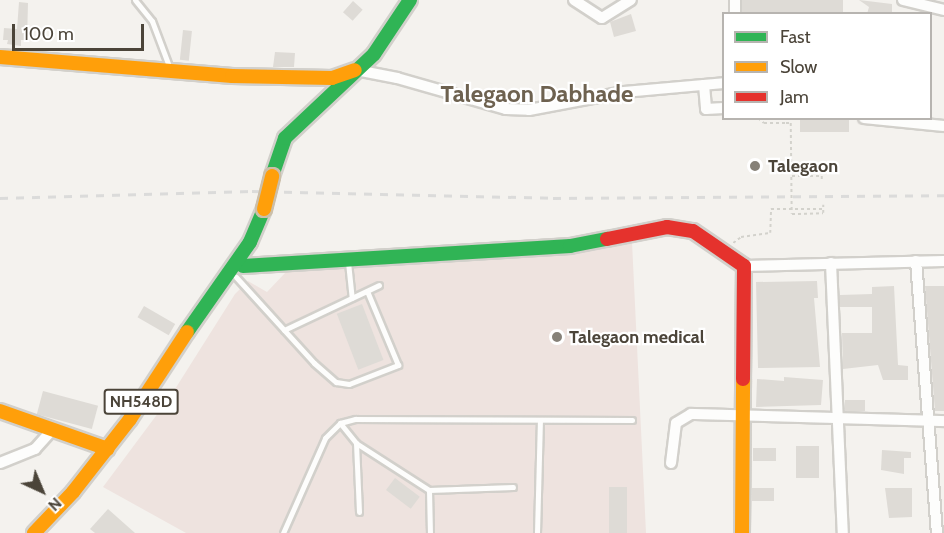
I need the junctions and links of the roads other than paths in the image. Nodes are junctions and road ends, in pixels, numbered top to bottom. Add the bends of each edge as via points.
1 (135, 0) edge
2 (141, 0) edge
3 (396, 0) edge
4 (410, 0) edge
5 (574, 0) edge
6 (631, 0) edge
7 (903, 0) edge
8 (142, 9) junction
9 (944, 10) edge
10 (0, 57) edge
11 (359, 61) junction
12 (170, 71) junction
13 (722, 83) edge
14 (704, 85) junction
15 (722, 108) edge
16 (884, 120) edge
17 (944, 126) edge
18 (250, 242) junction
19 (348, 260) junction
20 (916, 261) junction
21 (944, 261) edge
22 (831, 263) junction
23 (744, 266) junction
24 (239, 272) junction
25 (379, 285) dead end
26 (367, 291) junction
27 (352, 298) junction
28 (284, 330) junction
29 (0, 411) edge
30 (745, 416) junction
31 (632, 420) dead end
32 (836, 421) junction
33 (944, 421) edge
34 (540, 422) junction
35 (664, 422) dead end
36 (928, 422) junction
37 (340, 423) junction
38 (676, 423) junction
39 (53, 429) junction
40 (356, 443) junction
41 (108, 449) junction
42 (1, 462) edge
43 (671, 463) dead end
44 (513, 487) dead end
45 (429, 490) junction
46 (359, 512) dead end
47 (34, 533) edge
48 (48, 533) edge
49 (283, 533) edge
50 (430, 533) edge
51 (537, 533) edge
52 (742, 533) edge
53 (843, 533) edge
54 (938, 533) edge

1 - 8 lane
2 - 8 lane
3 - 11 main road, NH548D
4 - 11 main road, NH548D via 374,54
5 - 6 street via 602,18
7 - 9 street
8 - 12 lane via 152,21
10 - 12 main road
11 - 12 main road via 332,78
11 - 14 street via 452,97 529,110 624,92
11 - 18 main road, NH548D, bridge via 285,138
13 - 14 street
14 - 15 street via 706,109
16 - 17 street
18 - 24 main road, NH548D
18 - 41 main road, NH548D via 234,260
19 - 23 main road via 570,246 667,227 693,231
19 - 24 main road
19 - 27 lane
20 - 21 street
20 - 22 street
20 - 36 street
22 - 23 street
22 - 32 street
23 - 30 main road
24 - 28 lane
24 - 48 main road, NH548D via 125,443
25 - 26 lane
26 - 27 lane
26 - 28 lane via 398,365 349,384 336,382
27 - 28 lane
29 - 39 main road
30 - 32 street
30 - 38 street via 691,414
30 - 52 main road
31 - 34 lane
32 - 36 street
32 - 53 street
33 - 36 street
34 - 37 lane via 355,419
34 - 51 lane
35 - 38 street
36 - 54 street
37 - 40 lane
37 - 49 lane via 325,438
38 - 43 street
39 - 41 main road
39 - 42 street via 35,449
40 - 45 lane
40 - 46 lane
41 - 47 main road, NH548D
44 - 45 lane
45 - 50 lane

